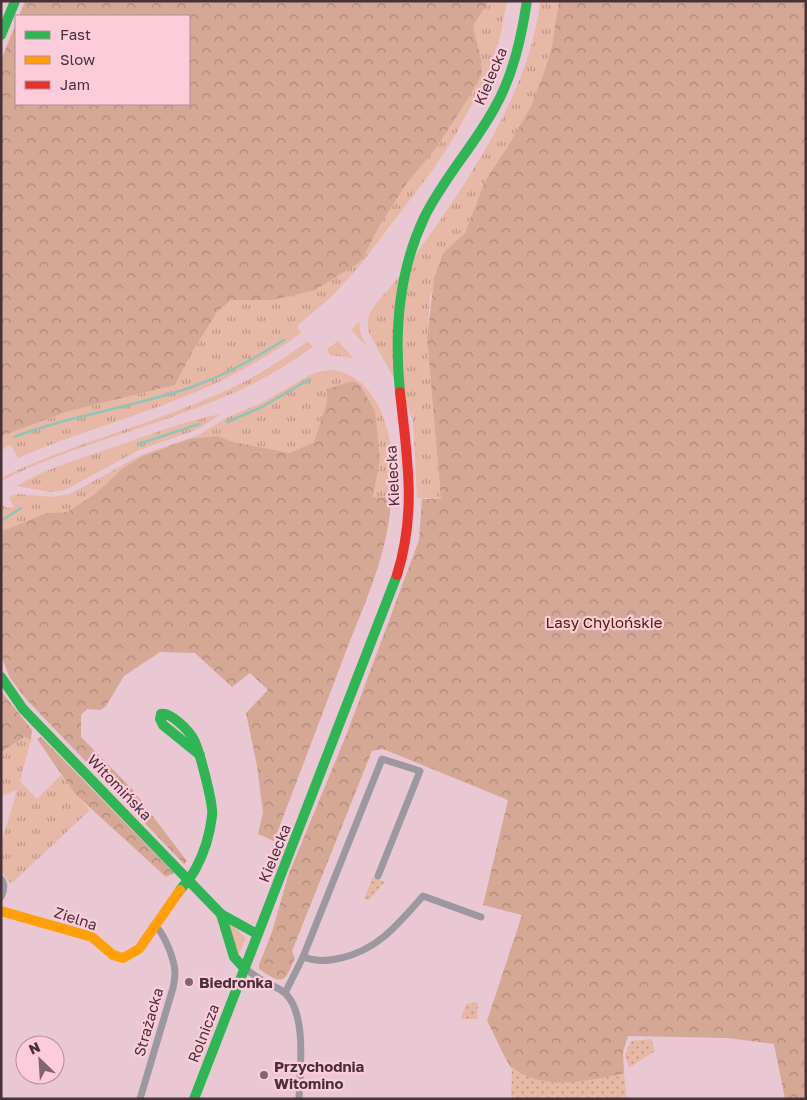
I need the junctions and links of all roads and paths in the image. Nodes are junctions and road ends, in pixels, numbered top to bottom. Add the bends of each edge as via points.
1 (15, 1) edge
2 (527, 1) edge
3 (1, 35) edge
4 (1, 677) edge
5 (200, 755) dead end
6 (378, 876) dead end
7 (1, 879) edge
8 (188, 879) junction
9 (1, 897) edge
10 (1, 911) edge
11 (221, 914) junction
12 (481, 917) dead end
13 (156, 926) junction
14 (257, 934) junction
15 (250, 951) joint
16 (303, 957) junction
17 (244, 968) junction
18 (285, 993) junction
19 (140, 1099) edge
20 (194, 1099) edge
21 (299, 1099) edge

1 - 3 main road
2 - 14 main road, Kielecka via 520,42 501,96 429,209 410,258 401,294 397,335 410,492 402,558 393,591
4 - 8 main road, Witomińska via 23,709
5 - 8 main road, Zielna via 213,814 196,868
6 - 16 street via 420,771 382,759
7 - 9 street via 4,890
8 - 11 main road, Witomińska
8 - 13 main road, Zielna
10 - 13 main road, Zielna via 92,937 117,958 132,955
11 - 14 main road, Witomińska
11 - 17 main road, Witomińska via 234,957
12 - 16 street via 423,896 392,930 370,948 332,960 314,961
13 - 19 street, Strażacka via 175,971 172,995
14 - 15 main road, Kielecka
15 - 17 main road, Rolnicza
16 - 18 street
17 - 18 street
17 - 20 main road, Rolnicza
18 - 21 street via 298,1014 301,1029

